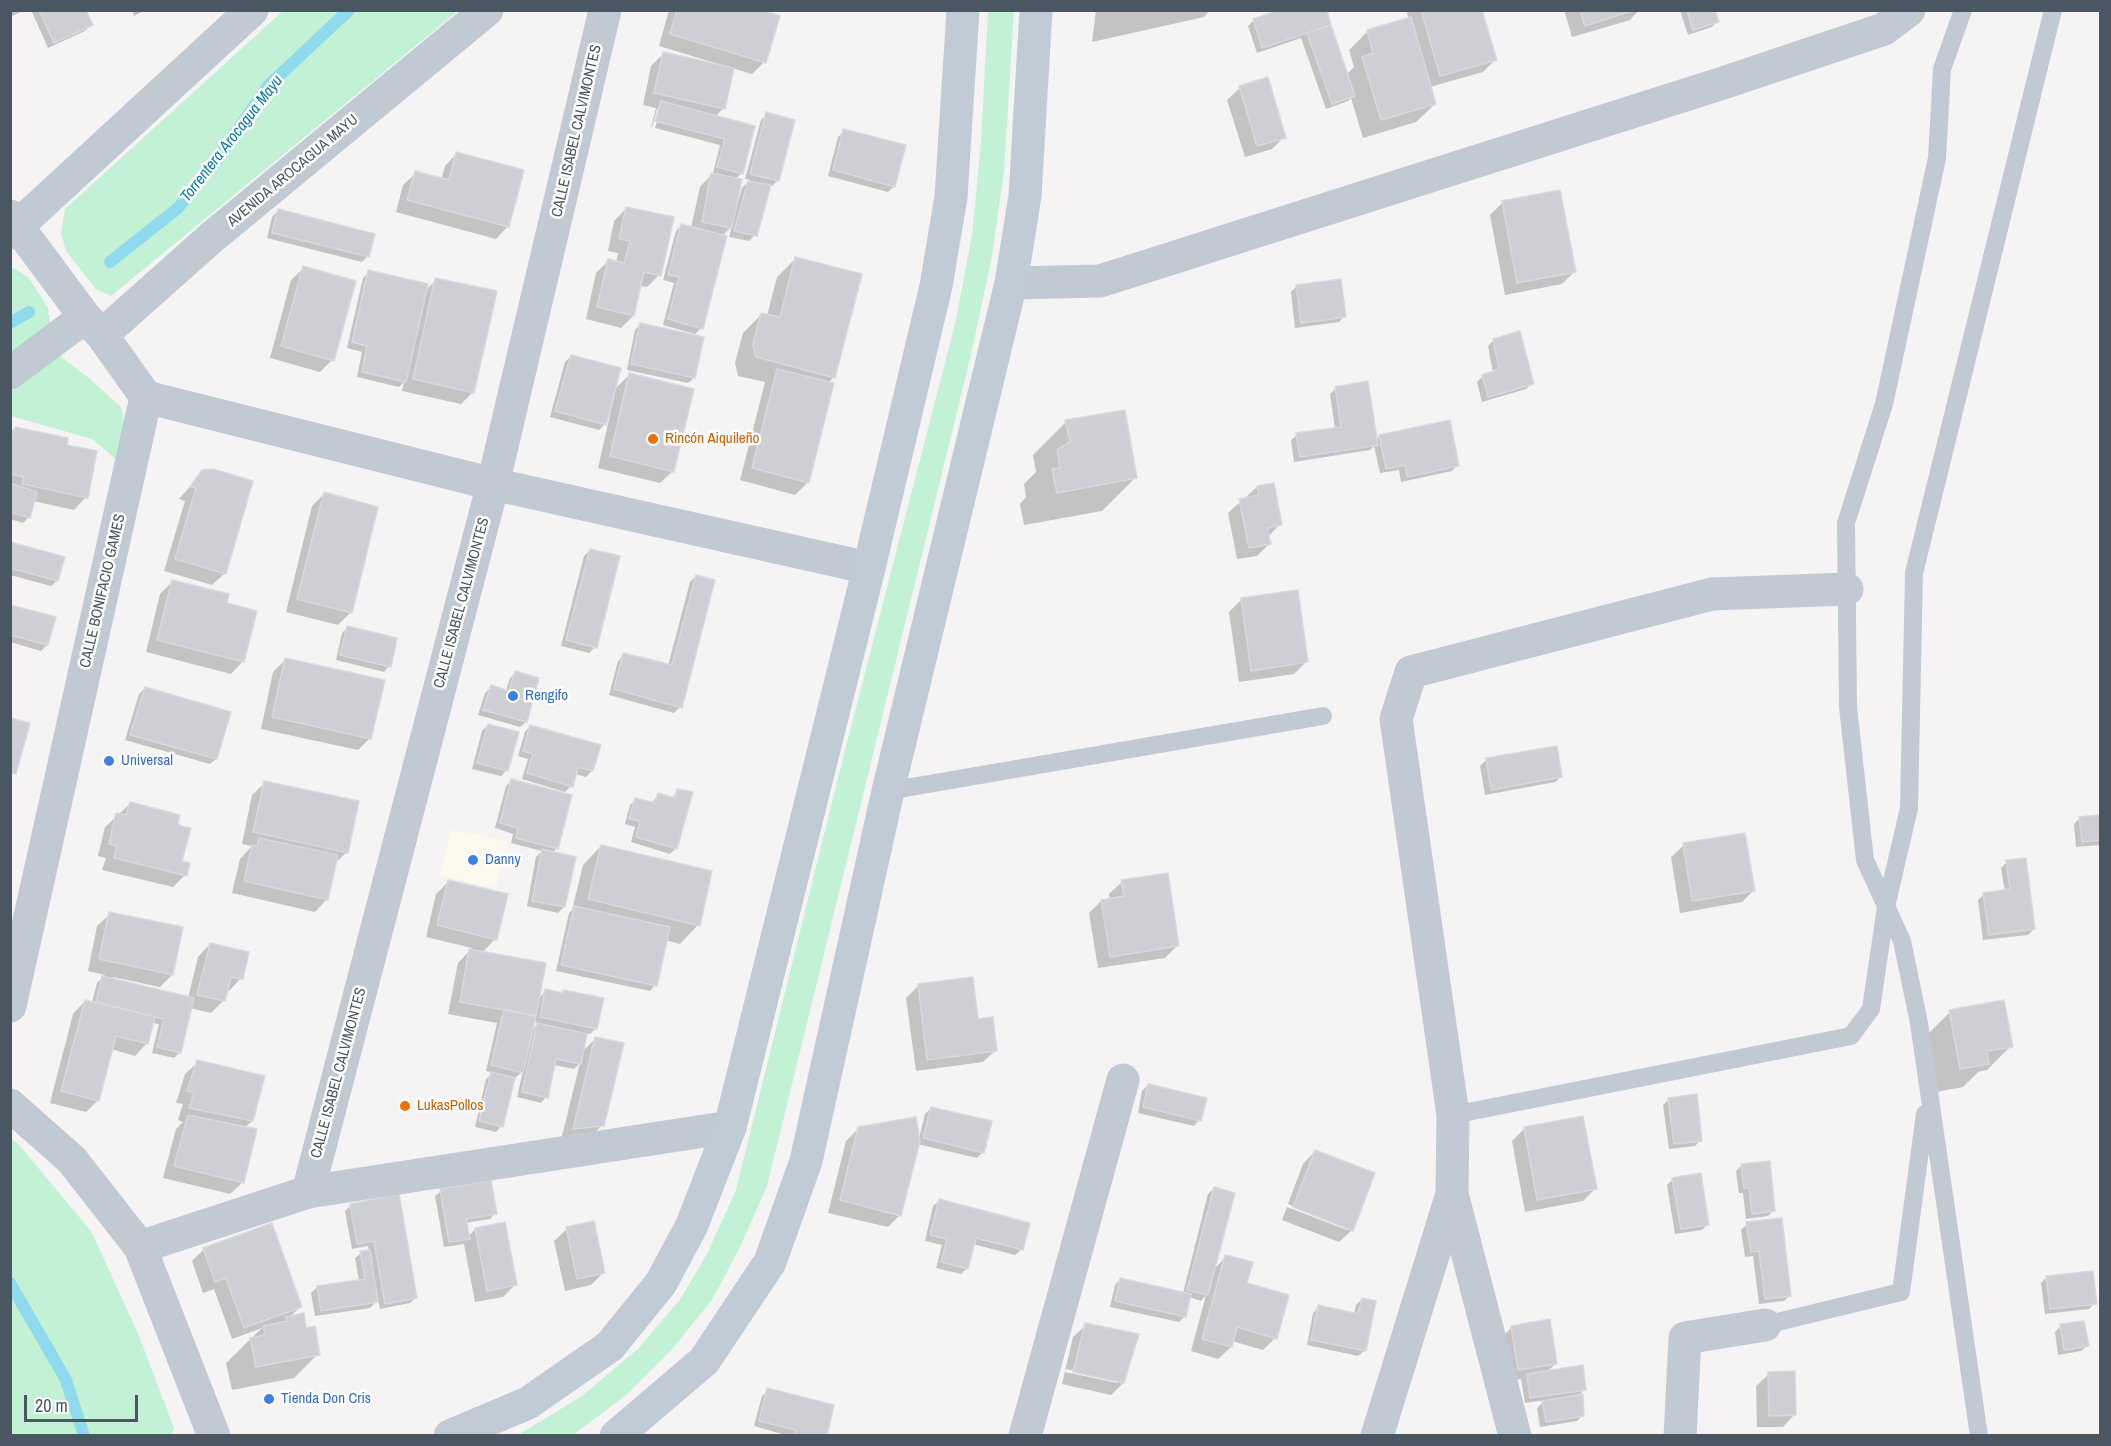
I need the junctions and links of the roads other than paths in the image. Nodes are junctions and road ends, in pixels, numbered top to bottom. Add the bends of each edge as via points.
1 (252, 10) edge
2 (487, 10) edge
3 (605, 10) edge
4 (963, 10) edge
5 (1036, 10) edge
6 (1909, 10) edge
7 (1963, 10) edge
8 (2053, 10) edge
9 (13, 225) edge
10 (1011, 283) junction
11 (93, 326) junction
12 (10, 373) edge
13 (146, 397) junction
14 (493, 483) junction
15 (869, 568) junction
16 (1847, 588) junction
17 (1323, 716) dead end
18 (888, 791) junction
19 (1886, 907) junction
20 (10, 1006) edge
21 (1123, 1080) dead end
22 (1928, 1091) junction
23 (10, 1105) edge
24 (1453, 1115) junction
25 (730, 1127) junction
26 (308, 1192) junction
27 (1452, 1194) junction
28 (140, 1246) junction
29 (1765, 1325) joint
30 (622, 1434) edge
31 (214, 1436) edge
32 (450, 1436) edge
33 (1025, 1436) edge
34 (1377, 1436) edge
35 (1515, 1436) edge
36 (1680, 1436) edge
37 (1979, 1436) edge

1 - 9 street
2 - 11 street, AVENIDA AROCAGUA MAYU via 211,238
3 - 14 street, CALLE ISABEL CALVIMONTES
4 - 15 street via 951,197 936,286
5 - 10 street via 1025,196
6 - 10 street via 1884,29 1723,84 1100,281
7 - 16 lane via 1942,69 1937,158 1884,404 1846,523
8 - 19 lane via 1914,573 1909,808
9 - 11 street
10 - 18 street
11 - 12 street, AVENIDA AROCAGUA MAYU
11 - 13 street
13 - 14 street
13 - 20 street, CALLE BONIFACIO GAMES
14 - 15 street
14 - 26 street, CALLE ISABEL CALVIMONTES
15 - 25 street
16 - 19 lane via 1848,707 1865,861
16 - 24 street via 1712,594 1412,672 1396,719
17 - 18 lane
18 - 30 street via 806,1161 771,1262 704,1361
19 - 22 lane via 1902,941
19 - 24 lane via 1871,1010 1851,1036
21 - 33 street
22 - 29 lane via 1901,1292
22 - 37 lane
23 - 28 street via 72,1160
24 - 27 street
25 - 26 street
25 - 32 street via 692,1226 661,1283 610,1346 528,1403
26 - 28 street
27 - 34 street
27 - 35 street
28 - 31 street
29 - 36 street via 1685,1338

